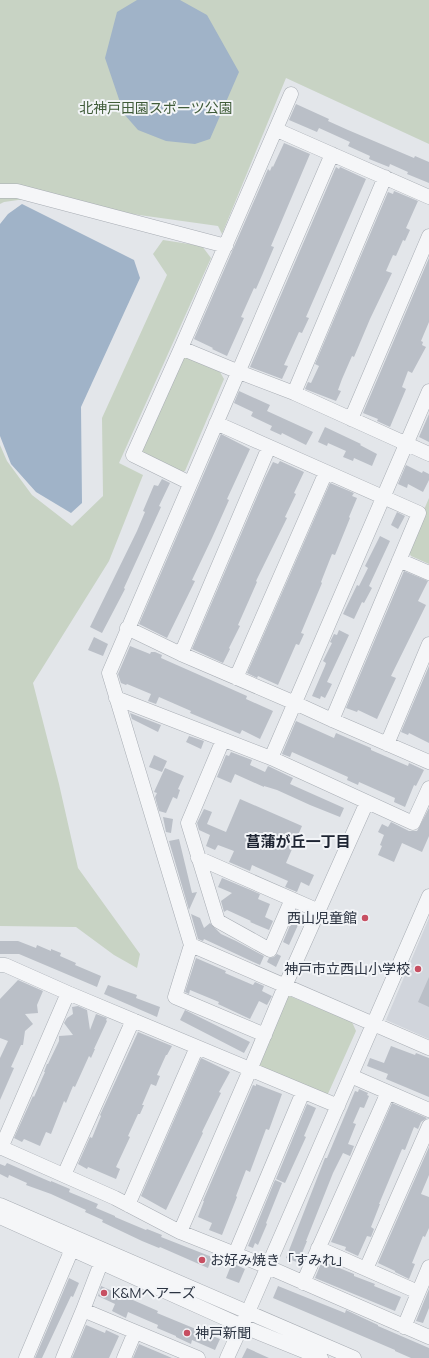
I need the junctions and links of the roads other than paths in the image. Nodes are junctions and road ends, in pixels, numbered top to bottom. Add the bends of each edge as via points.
1 (291, 94) dead end
2 (277, 130) junction
3 (332, 154) junction
4 (385, 177) junction
5 (0, 191) edge
6 (429, 197) edge
7 (429, 236) edge
8 (226, 246) junction
9 (182, 348) junction
10 (238, 372) junction
11 (429, 391) edge
12 (294, 393) junction
13 (351, 419) junction
14 (216, 423) junction
15 (406, 444) junction
16 (269, 447) junction
17 (429, 454) edge
18 (326, 472) junction
19 (190, 483) junction
20 (384, 497) junction
21 (399, 560) junction
22 (429, 572) edge
23 (127, 628) junction
24 (429, 644) edge
25 (182, 654) junction
26 (236, 678) junction
27 (116, 698) junction
28 (295, 703) junction
29 (332, 720) junction
30 (223, 740) junction
31 (387, 744) junction
32 (270, 758) junction
33 (429, 762) edge
34 (429, 788) edge
35 (367, 802) junction
36 (198, 858) junction
37 (429, 896) edge
38 (292, 899) junction
39 (318, 911) junction
40 (191, 945) junction
41 (2, 969) edge
42 (284, 986) junction
43 (68, 993) junction
44 (133, 1020) junction
45 (373, 1025) junction
46 (265, 1035) junction
47 (197, 1047) junction
48 (429, 1048) edge
49 (250, 1070) junction
50 (351, 1076) junction
51 (303, 1092) junction
52 (388, 1092) junction
53 (338, 1106) junction
54 (429, 1110) edge
55 (429, 1126) edge
56 (0, 1148) edge
57 (64, 1175) junction
58 (0, 1205) edge
59 (128, 1205) junction
60 (0, 1217) edge
61 (180, 1232) junction
62 (318, 1248) junction
63 (72, 1250) junction
64 (235, 1254) junction
65 (101, 1263) junction
66 (268, 1267) junction
67 (429, 1267) edge
68 (366, 1269) junction
69 (303, 1283) junction
70 (418, 1292) junction
71 (84, 1310) junction
72 (248, 1312) junction
73 (242, 1326) junction
74 (404, 1327) junction
75 (135, 1332) junction
76 (429, 1338) edge
77 (183, 1355) edge
78 (26, 1358) edge
79 (63, 1358) edge
80 (124, 1358) edge
81 (198, 1358) edge
82 (227, 1358) edge
83 (321, 1358) edge
84 (354, 1358) edge

1 - 2 street
2 - 3 street
2 - 8 street
3 - 4 street
3 - 10 street
4 - 6 street
4 - 12 street
5 - 8 street via 16,191
7 - 13 street
8 - 9 street
9 - 10 street
9 - 19 street via 133,455
10 - 12 street
10 - 14 street
11 - 15 street
12 - 13 street
13 - 15 street
14 - 16 street
14 - 19 street
15 - 17 street
15 - 20 street
16 - 18 street
16 - 25 street
18 - 20 street
18 - 26 street
19 - 23 street
20 - 21 street via 419,513
20 - 28 street
21 - 22 street
21 - 29 street
23 - 25 street
23 - 27 street via 109,673
24 - 31 street
25 - 26 street
26 - 28 street
27 - 30 street
27 - 40 street
28 - 29 street
28 - 32 street
29 - 31 street
30 - 32 street
30 - 36 street via 188,823
31 - 33 street
32 - 35 street
34 - 35 street via 414,823
35 - 39 street
36 - 38 street
36 - 38 street via 218,921 270,950
37 - 45 street
38 - 39 street
39 - 42 street
40 - 42 street
40 - 46 street via 175,997
41 - 43 street
42 - 45 street
42 - 46 street
43 - 44 street
43 - 56 street
44 - 47 street
44 - 57 street
45 - 48 street
45 - 50 street
46 - 49 street
47 - 49 street
47 - 59 street
49 - 51 street
49 - 61 street
50 - 52 street
50 - 53 street
51 - 53 street
51 - 64 street
52 - 54 street
52 - 62 street
53 - 66 street
55 - 68 street
56 - 57 street
57 - 59 street
58 - 72 street
59 - 61 street
60 - 63 street
61 - 64 street
62 - 68 street
62 - 69 street
63 - 65 street
63 - 78 street
64 - 66 street
65 - 71 street
65 - 73 street
66 - 69 street
66 - 72 street
67 - 70 street
68 - 70 street
69 - 74 street
70 - 74 street
71 - 75 street
71 - 79 street
72 - 73 street
72 - 84 street
73 - 82 street
73 - 83 street
74 - 76 street
75 - 77 street
75 - 80 street
77 - 81 street

